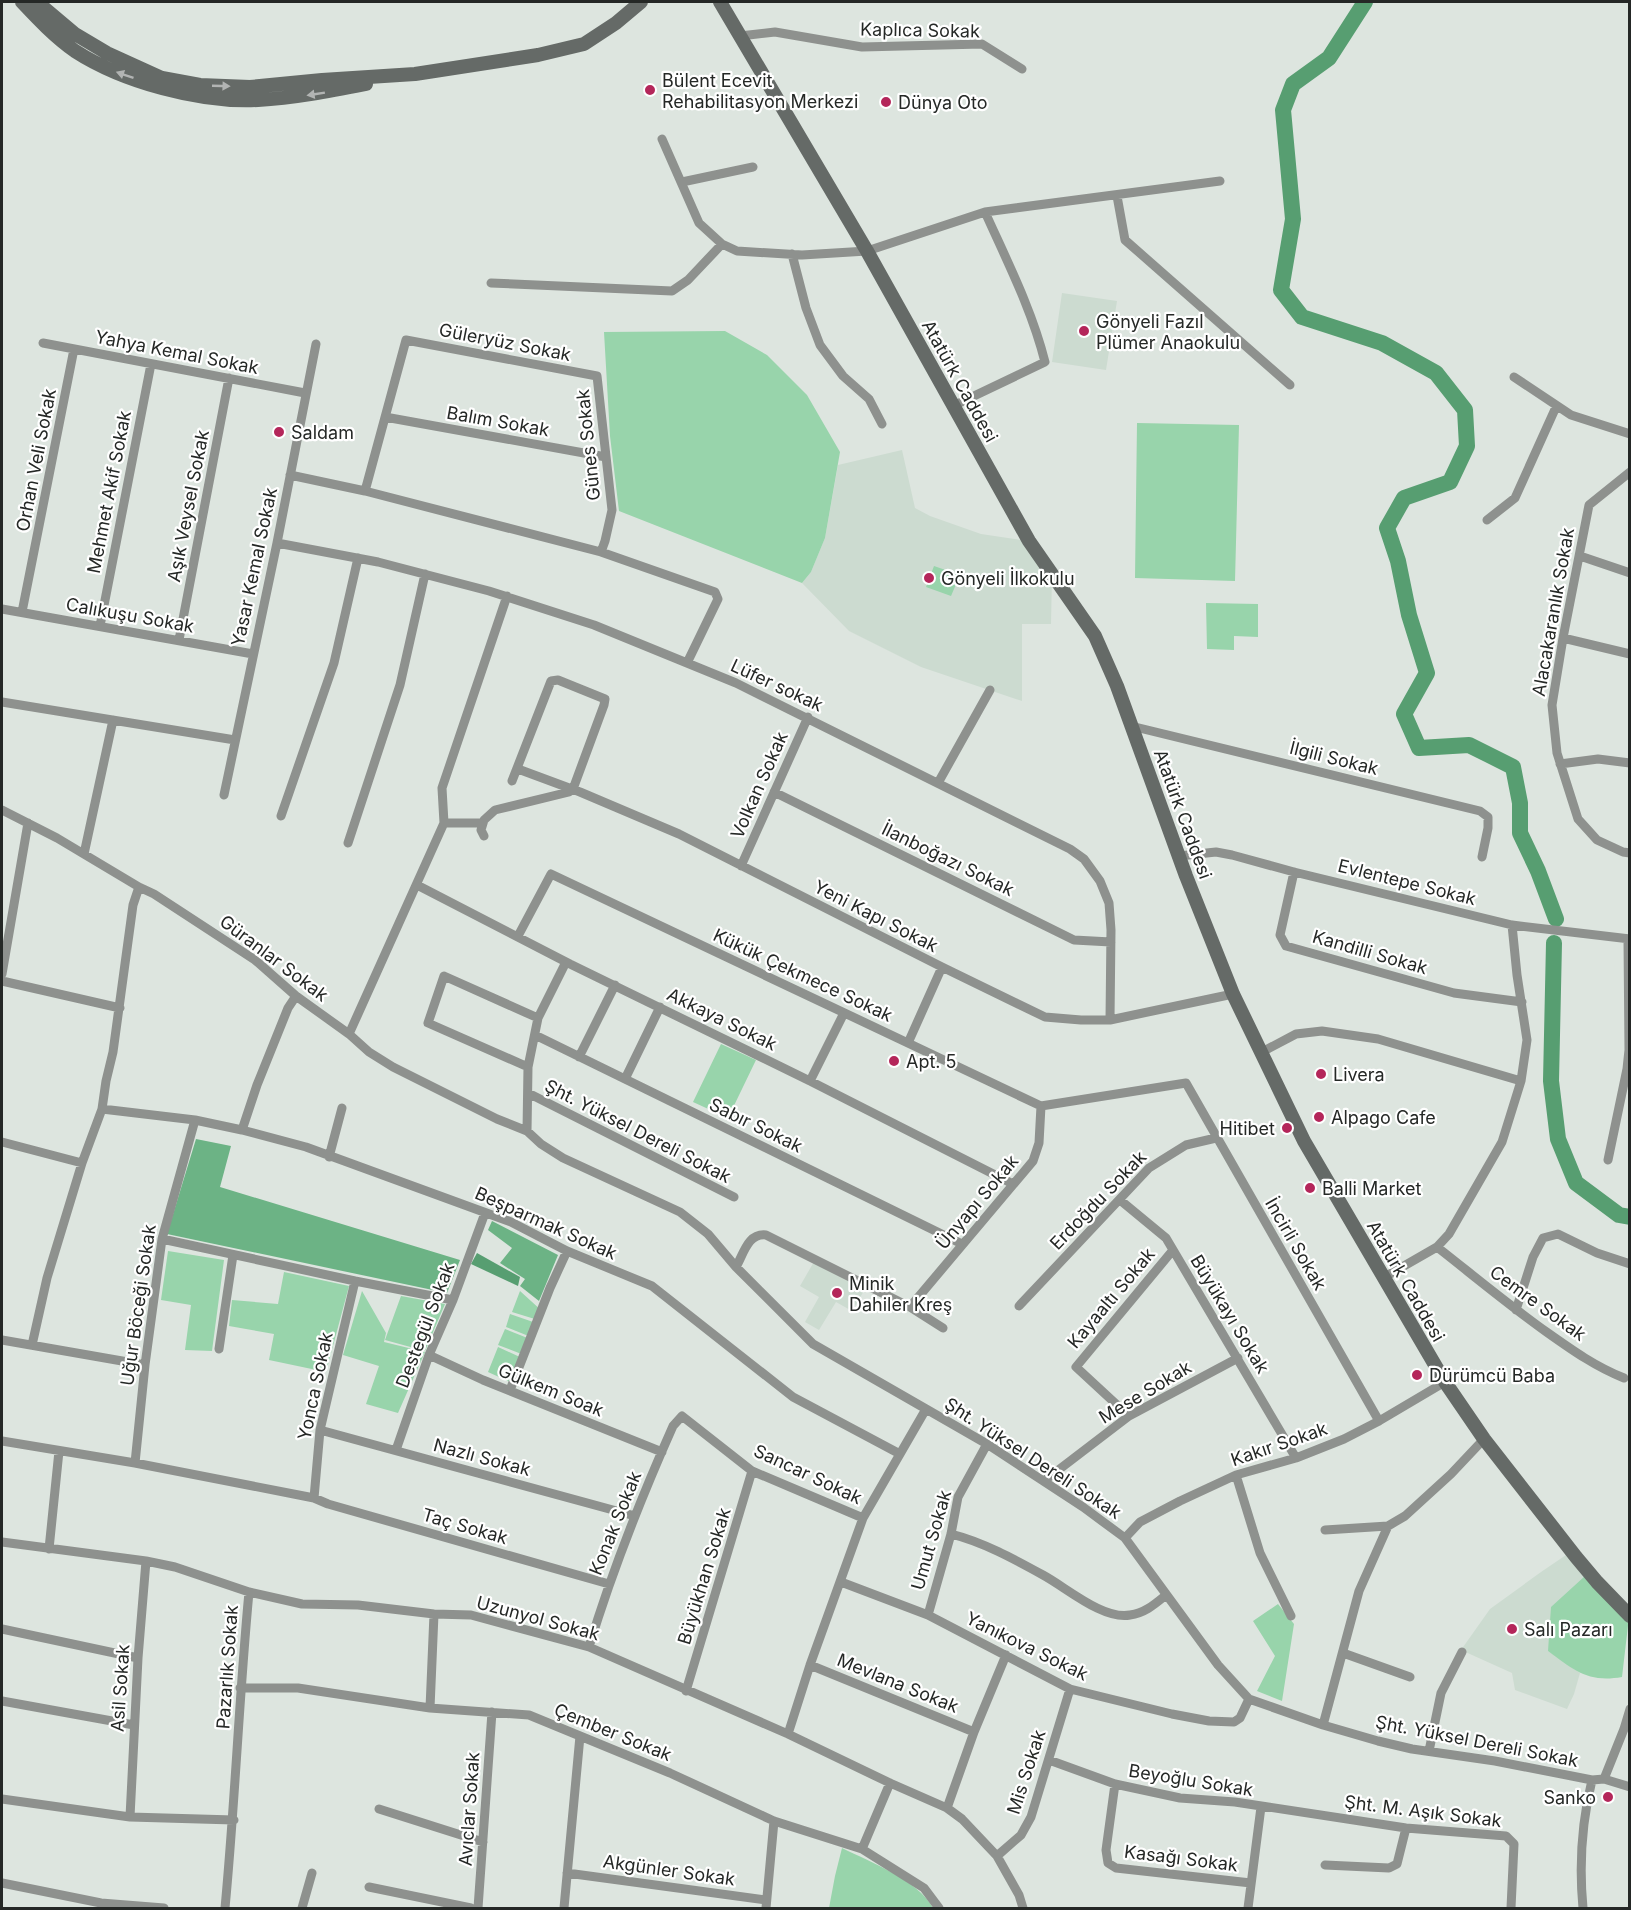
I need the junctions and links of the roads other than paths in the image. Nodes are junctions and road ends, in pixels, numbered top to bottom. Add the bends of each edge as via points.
1 (22, 2) edge
2 (39, 2) edge
3 (641, 2) edge
4 (719, 4) edge
5 (740, 36) junction
6 (1022, 69) dead end
7 (415, 74) junction
8 (662, 139) dead end
9 (753, 167) dead end
10 (1220, 181) dead end
11 (682, 182) junction
12 (1117, 196) junction
13 (985, 212) junction
14 (722, 244) junction
15 (867, 251) junction
16 (792, 254) junction
17 (491, 283) dead end
18 (42, 343) dead end
19 (316, 344) dead end
20 (75, 349) junction
21 (151, 364) junction
22 (597, 376) joint
23 (1514, 377) dead end
24 (229, 378) junction
25 (1290, 385) dead end
26 (305, 393) junction
27 (953, 406) junction
28 (1556, 407) junction
29 (385, 417) junction
30 (882, 424) dead end
31 (1629, 434) edge
32 (606, 456) junction
33 (1629, 472) edge
34 (290, 475) junction
35 (365, 491) junction
36 (1487, 520) dead end
37 (277, 543) junction
38 (601, 552) junction
39 (1580, 556) junction
40 (358, 558) junction
41 (1629, 573) edge
42 (425, 574) junction
43 (507, 596) junction
44 (2, 609) edge
45 (22, 612) junction
46 (100, 626) junction
47 (1563, 638) junction
48 (179, 640) junction
49 (253, 654) junction
50 (1629, 654) edge
51 (687, 663) junction
52 (990, 690) dead end
53 (2, 702) edge
54 (808, 717) junction
55 (113, 720) junction
56 (1131, 726) junction
57 (235, 740) junction
58 (1629, 763) edge
59 (1560, 764) junction
60 (518, 769) junction
61 (512, 782) dead end
62 (938, 783) junction
63 (573, 789) junction
64 (774, 792) junction
65 (224, 795) dead end
66 (2, 810) edge
67 (281, 816) dead end
68 (28, 823) junction
69 (444, 823) junction
70 (483, 823) junction
71 (484, 836) dead end
72 (348, 843) dead end
73 (1629, 853) edge
74 (84, 854) junction
75 (1179, 856) junction
76 (1482, 857) dead end
77 (741, 866) junction
78 (1294, 872) junction
79 (417, 885) junction
80 (139, 887) junction
81 (1512, 925) junction
82 (518, 936) junction
83 (1629, 939) edge
84 (1111, 942) junction
85 (566, 962) junction
86 (942, 967) junction
87 (2, 974) edge
88 (2, 981) edge
89 (615, 985) junction
90 (1233, 994) junction
91 (296, 996) junction
92 (1522, 1002) junction
93 (660, 1007) junction
94 (120, 1008) junction
95 (844, 1013) junction
96 (538, 1017) junction
97 (1629, 1017) edge
98 (1110, 1020) junction
99 (349, 1034) junction
100 (535, 1035) junction
101 (909, 1044) junction
102 (1262, 1052) junction
103 (579, 1057) junction
104 (528, 1067) junction
105 (625, 1079) junction
106 (810, 1081) junction
107 (1521, 1081) junction
108 (528, 1093) junction
109 (1041, 1106) junction
110 (342, 1108) dead end
111 (102, 1109) junction
112 (195, 1120) junction
113 (242, 1130) junction
114 (527, 1131) junction
115 (1216, 1138) junction
116 (2, 1142) edge
117 (329, 1156) junction
118 (1608, 1160) dead end
119 (82, 1163) junction
120 (1012, 1184) junction
121 (734, 1197) dead end
122 (1120, 1200) junction
123 (485, 1213) junction
124 (162, 1239) junction
125 (962, 1244) junction
126 (1437, 1247) junction
127 (1173, 1250) junction
128 (567, 1251) junction
129 (233, 1255) junction
130 (1629, 1264) edge
131 (736, 1267) junction
132 (1383, 1278) junction
133 (356, 1281) junction
134 (453, 1300) junction
135 (1018, 1306) dead end
136 (910, 1307) junction
137 (1516, 1310) junction
138 (943, 1328) dead end
139 (2, 1340) edge
140 (32, 1345) junction
141 (219, 1349) dead end
142 (429, 1355) junction
143 (1238, 1358) junction
144 (145, 1365) junction
145 (1624, 1378) dead end
146 (1444, 1382) junction
147 (510, 1390) junction
148 (926, 1409) junction
149 (682, 1416) joint
150 (1129, 1416) junction
151 (1379, 1421) junction
152 (320, 1430) junction
153 (1484, 1439) junction
154 (2, 1442) edge
155 (987, 1444) junction
156 (396, 1450) junction
157 (59, 1451) junction
158 (662, 1452) junction
159 (900, 1454) junction
160 (1296, 1458) junction
161 (135, 1463) junction
162 (753, 1471) junction
163 (1236, 1475) junction
164 (1044, 1481) junction
165 (314, 1498) junction
166 (635, 1516) junction
167 (863, 1518) junction
168 (1388, 1526) junction
169 (1325, 1530) dead end
170 (951, 1534) junction
171 (1125, 1538) junction
172 (2, 1542) edge
173 (49, 1550) junction
174 (146, 1561) junction
175 (841, 1582) junction
176 (609, 1584) junction
177 (249, 1592) junction
178 (1166, 1595) junction
179 (434, 1614) junction
180 (928, 1615) junction
181 (1291, 1616) dead end
182 (1629, 1616) edge
183 (2, 1629) edge
184 (589, 1647) junction
185 (1462, 1652) dead end
186 (1343, 1653) junction
187 (1006, 1655) junction
188 (138, 1658) junction
189 (810, 1665) junction
190 (1410, 1677) dead end
191 (240, 1688) junction
192 (1070, 1689) junction
193 (686, 1691) junction
194 (1249, 1699) junction
195 (2, 1701) edge
196 (430, 1708) junction
197 (1629, 1709) edge
198 (492, 1712) junction
199 (134, 1725) junction
200 (1323, 1725) junction
201 (974, 1732) junction
202 (788, 1734) junction
203 (580, 1736) junction
204 (1429, 1750) junction
205 (1049, 1760) junction
206 (1604, 1779) junction
207 (1592, 1780) junction
208 (890, 1783) junction
209 (1114, 1784) junction
210 (1629, 1786) edge
211 (2, 1799) edge
212 (1261, 1807) junction
213 (947, 1808) junction
214 (379, 1809) dead end
215 (130, 1817) junction
216 (234, 1820) junction
217 (774, 1821) junction
218 (1406, 1828) junction
219 (483, 1842) junction
220 (862, 1850) junction
221 (997, 1856) junction
222 (1325, 1865) dead end
223 (312, 1873) dead end
224 (567, 1873) junction
225 (2, 1883) edge
226 (1251, 1883) junction
227 (369, 1887) dead end
228 (766, 1904) edge
229 (164, 1908) edge
230 (225, 1908) edge
231 (302, 1908) edge
232 (471, 1908) edge
233 (478, 1908) edge
234 (564, 1908) edge
235 (939, 1908) edge
236 (1023, 1908) edge
237 (1248, 1908) edge
238 (1512, 1908) edge
239 (1583, 1908) edge

7 -> 1 main road via 316,94 256,100 200,96 111,70 68,45
2 -> 7 main road via 75,34 162,78 200,85 250,87
3 - 7 main road via 584,44
4 - 5 main road, Atatürk Caddesi
5 - 6 street, Kaplıca Sokak via 775,32 862,47 982,44
5 - 15 main road, Atatürk Caddesi
8 - 11 street
9 - 11 street
10 - 12 street
11 - 14 street via 699,223
12 - 13 street
12 - 25 street via 1125,240
13 - 15 street
13 - 27 street via 1046,362
14 - 16 street via 736,251
14 - 17 street via 672,291
15 - 16 street
15 - 27 main road, Atatürk Caddesi
16 - 30 street via 820,345 843,376 869,399
18 - 20 street, Yahya Kemal Sokak
19 - 26 street, Yasar Kemal Sokak
20 - 21 street, Yahya Kemal Sokak
20 - 45 street, Orhan Veli Sokak
21 - 24 street, Yahya Kemal Sokak
21 - 46 street, Mehmet Akif Sokak
22 - 29 street, Güleryüz Sokak via 406,340
22 - 32 street, Günes Sokak
23 - 28 street
24 - 26 street, Yahya Kemal Sokak
24 - 48 street, Aşık Veysel Sokak
26 - 34 street, Yasar Kemal Sokak
27 - 56 main road, Atatürk Caddesi via 1029,541 1095,636
28 - 31 street
28 - 36 street via 1515,498
29 - 32 street, Balım Sokak
29 - 35 street
32 - 38 street, Günes Sokak via 612,510
33 - 39 street, Alacakaranlık Sokak via 1588,504
34 - 35 street
34 - 37 street, Yasar Kemal Sokak
35 - 38 street
37 - 40 street, Lüfer sokak
37 - 49 street, Yasar Kemal Sokak
38 - 51 street via 715,592 718,599
39 - 41 street
39 - 47 street, Alacakaranlık Sokak
40 - 42 street, Lüfer sokak
40 - 67 street via 334,663
42 - 43 street, Lüfer sokak
42 - 72 street via 400,685
43 - 51 street, Lüfer sokak via 594,625
43 - 69 street via 442,788
44 - 45 street, Calıkuşu Sokak
45 - 46 street, Calıkuşu Sokak
46 - 48 street, Calıkuşu Sokak
47 - 50 street
47 - 59 street, Alacakaranlık Sokak via 1552,705
48 - 49 street, Calıkuşu Sokak
49 - 57 street, Yasar Kemal Sokak
51 - 54 street, Lüfer sokak
52 - 62 street
53 - 55 street
54 - 62 street, Lüfer sokak
54 - 64 street, Volkan Sokak
55 - 57 street
55 - 74 street
56 - 75 main road, Atatürk Caddesi
56 - 76 street, İlgili Sokak via 1480,811 1488,817
57 - 65 street, Yasar Kemal Sokak
58 - 59 street via 1598,759
59 - 73 street, Alacakaranlık Sokak via 1578,819 1597,840
60 - 61 street
60 - 63 street, Yeni Kapı Sokak
60 - 63 street via 551,681 558,680 604,699
62 - 84 street, Lüfer sokak via 1084,859 1100,881 1109,903
63 - 70 street via 495,810
63 - 77 street, Yeni Kapı Sokak via 680,834
64 - 77 street, Volkan Sokak
64 - 84 street, İlanboğazı Sokak via 1074,940
66 - 68 street, Güranlar Sokak
68 - 74 street, Güranlar Sokak
68 - 87 street
69 - 70 street
69 - 79 street
70 - 71 street
74 - 80 street, Güranlar Sokak
75 - 78 street, Evlentepe Sokak via 1216,852
75 - 90 main road, Atatürk Caddesi
77 - 86 street, Yeni Kapı Sokak
78 - 81 street, Evlentepe Sokak
78 - 92 street, Kandilli Sokak via 1280,935 1286,946 1454,993
79 - 82 street, Akkaya Sokak
79 - 99 street
80 - 91 street, Güranlar Sokak via 255,960
80 - 94 street via 133,905
81 - 83 street, Evlentepe Sokak
81 - 92 street
82 - 85 street, Akkaya Sokak
82 - 95 street, Kükük Çekmece Sokak via 551,874
83 - 97 street
84 - 98 street, Lüfer sokak
85 - 89 street, Akkaya Sokak
85 - 96 street
86 - 98 street, Yeni Kapı Sokak via 1045,1017
86 - 101 street
88 - 94 street
89 - 93 street, Akkaya Sokak
89 - 103 street
90 - 98 street, Yeni Kapı Sokak
90 - 102 main road, Atatürk Caddesi
91 - 99 street, Güranlar Sokak
91 - 113 street
92 - 107 street via 1527,1040
93 - 105 street
93 - 106 street, Akkaya Sokak
94 - 111 street
95 - 101 street, Kükük Çekmece Sokak
95 - 106 street
96 - 100 street
96 - 104 street via 444,976 428,1023
97 - 118 street via 1627,1069
99 - 114 street, Güranlar Sokak via 393,1067
100 - 103 street, Sabır Sokak
100 - 104 street
101 - 109 street, Kükük Çekmece Sokak
102 - 107 street via 1296,1034 1322,1031 1378,1039
102 - 132 main road, Atatürk Caddesi via 1304,1141
103 - 105 street, Sabır Sokak
104 - 108 street
105 - 125 street, Sabır Sokak
106 - 120 street, Akkaya Sokak
107 - 126 street via 1502,1142 1449,1234
108 - 114 street
108 - 121 street, Şht. Yüksel Dereli Sokak
109 - 115 street, İncirli Sokak via 1186,1083
109 - 120 street, Ünyapı Sokak via 1034,1161
110 - 117 street
111 - 112 street, Beşparmak Sokak
111 - 119 street
112 - 113 street, Beşparmak Sokak
112 - 124 street, Uğur Böceği Sokak
113 - 117 street, Beşparmak Sokak
114 - 131 street, Şht. Yüksel Dereli Sokak via 563,1158 680,1212 708,1234
115 - 122 street, Erdoğdu Sokak via 1186,1145 1149,1168
115 - 151 street, İncirli Sokak
116 - 119 street
117 - 123 street, Beşparmak Sokak
119 - 140 street via 47,1278
120 - 125 street, Ünyapı Sokak
122 - 127 street, Büyükayı Sokak via 1166,1238
122 - 135 street, Erdoğdu Sokak
123 - 128 street, Beşparmak Sokak
123 - 134 street, Destegül Sokak
124 - 129 street
124 - 144 street, Uğur Böceği Sokak
125 - 136 street, Ünyapı Sokak
126 - 132 street
126 - 137 street, Cemre Sokak
127 - 143 street, Büyükayı Sokak
127 - 150 street, Kayaaltı Sokak via 1076,1367
128 - 147 street
128 - 159 street, Beşparmak Sokak via 652,1286 793,1397
129 - 133 street
129 - 141 street
130 - 137 street via 1558,1234 1543,1238
131 - 136 street via 752,1237 766,1235
131 - 148 street, Şht. Yüksel Dereli Sokak via 813,1344
132 - 146 main road, Atatürk Caddesi
133 - 134 street
133 - 152 street, Yonca Sokak
134 - 142 street, Destegül Sokak
136 - 138 street
137 - 145 street, Cemre Sokak via 1601,1369
139 - 140 street
140 - 144 street
142 - 147 street, Gülkem Soak
142 - 156 street, Destegül Sokak
143 - 150 street, Mese Sokak
143 - 160 street, Büyükayı Sokak
144 - 161 street, Uğur Böceği Sokak
146 - 151 street, Kakır Sokak
146 - 153 main road, Atatürk Caddesi
147 - 158 street, Gülkem Soak
148 - 155 street, Şht. Yüksel Dereli Sokak
148 - 159 street
149 - 158 street, Konak Sokak via 673,1426
149 - 162 street, Sancar Sokak
150 - 164 street, Mese Sokak
151 - 160 street, Kakır Sokak
152 - 156 street, Nazlı Sokak
152 - 165 street, Yonca Sokak
153 - 168 street via 1405,1516
153 - 182 main road, Atatürk Caddesi via 1597,1582
154 - 157 street, Taç Sokak
155 - 164 street, Şht. Yüksel Dereli Sokak
155 - 170 street, Umut Sokak via 958,1497
156 - 166 street, Nazlı Sokak
157 - 161 street, Taç Sokak
157 - 173 street
158 - 166 street, Konak Sokak
159 - 167 street
160 - 163 street, Kakır Sokak
161 - 165 street, Taç Sokak
162 - 167 street, Sancar Sokak
162 - 193 street, Büyükhan Sokak
163 - 171 street, Kakır Sokak via 1140,1522
163 - 181 street via 1260,1553
164 - 171 street, Şht. Yüksel Dereli Sokak
165 - 176 street, Taç Sokak
166 - 176 street, Konak Sokak
167 - 175 street
168 - 169 street
168 - 186 street via 1359,1591
170 - 178 street via 974,1540 1115,1615 1147,1610
170 - 180 street, Umut Sokak
171 - 178 street, Şht. Yüksel Dereli Sokak
172 - 173 street, Uzunyol Sokak
173 - 174 street, Uzunyol Sokak
174 - 177 street, Uzunyol Sokak
174 - 188 street, Asil Sokak
175 - 180 street, Yanıkova Sokak
175 - 189 street
176 - 184 street, Konak Sokak
177 - 179 street, Uzunyol Sokak via 302,1604 358,1605
177 - 191 street, Pazarlık Sokak
178 - 194 street, Şht. Yüksel Dereli Sokak via 1218,1665
179 - 184 street, Uzunyol Sokak via 471,1615
179 - 196 street
180 - 187 street, Yanıkova Sokak
183 - 188 street
184 - 193 street, Uzunyol Sokak
185 - 204 street via 1441,1693
186 - 190 street
186 - 200 street
187 - 192 street, Yanıkova Sokak
187 - 201 street
188 - 199 street, Asil Sokak
189 - 201 street, Mevlana Sokak
189 - 202 street
191 - 196 street, Çember Sokak via 298,1688
191 - 216 street, Pazarlık Sokak
192 - 194 street, Yanıkova Sokak via 1209,1721 1234,1722
192 - 205 street, Mis Sokak
193 - 202 street, Uzunyol Sokak
194 - 200 street, Şht. Yüksel Dereli Sokak
195 - 199 street
196 - 198 street, Çember Sokak
197 - 206 street
198 - 203 street, Çember Sokak via 529,1715
198 - 219 street, Avıclar Sokak
199 - 215 street, Asil Sokak
200 - 204 street, Şht. Yüksel Dereli Sokak
201 - 213 street
202 - 208 street, Uzunyol Sokak
203 - 217 street, Çember Sokak
203 - 224 street
204 - 207 street, Şht. Yüksel Dereli Sokak
205 - 209 street, Beyoğlu Sokak
205 - 221 street, Mis Sokak via 1031,1818 1021,1835
206 - 207 street, Şht. Yüksel Dereli Sokak
206 - 210 street, Şht. Yüksel Dereli Sokak
207 - 239 street via 1580,1880
208 - 213 street, Uzunyol Sokak
208 - 220 street
209 - 212 street, Beyoğlu Sokak via 1180,1798
209 - 226 street, Kasağı Sokak via 1108,1863 1116,1868
211 - 215 street
212 - 218 street, Şht. M. Aşık Sokak
212 - 226 street
213 - 221 street, Uzunyol Sokak
214 - 219 street
215 - 216 street
216 - 230 street
217 - 220 street, Çember Sokak
217 - 228 street
218 - 222 street via 1397,1864 1389,1868
218 - 238 street, Şht. M. Aşık Sokak via 1506,1836 1514,1845
219 - 233 street, Avıclar Sokak
220 - 235 street, Çember Sokak via 924,1888
221 - 236 street, Uzunyol Sokak
223 - 231 street
224 - 228 street, Akgünler Sokak
224 - 234 street
225 - 229 street via 101,1903
226 - 237 street
227 - 232 street

